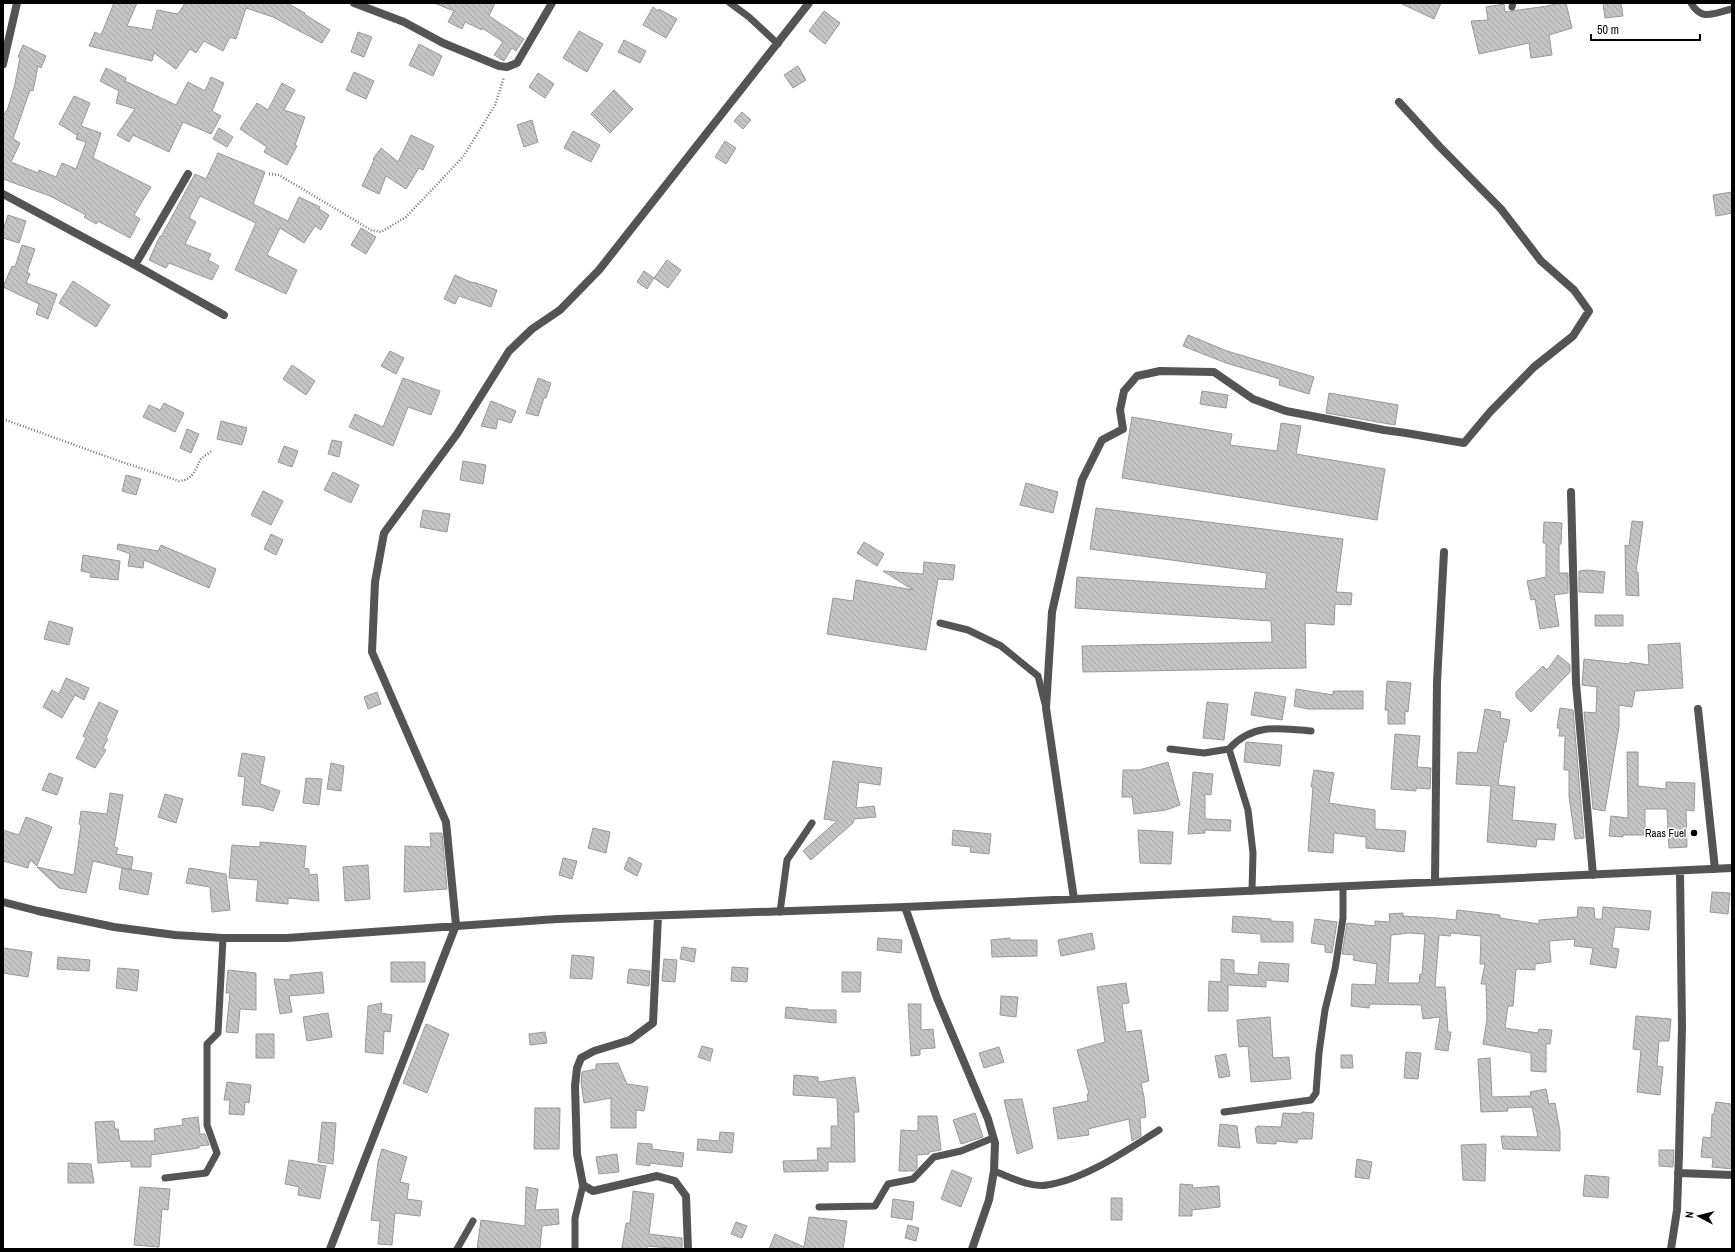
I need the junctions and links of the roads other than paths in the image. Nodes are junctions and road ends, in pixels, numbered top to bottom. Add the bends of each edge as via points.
1 (17, 3) edge
2 (354, 3) edge
3 (552, 3) edge
4 (730, 3) edge
5 (809, 3) edge
6 (1690, 3) edge
7 (1732, 9) edge
8 (778, 44) junction
9 (3, 64) edge
10 (1400, 102) dead end
11 (188, 174) dead end
12 (3, 194) edge
13 (135, 265) junction
14 (224, 315) dead end
15 (1571, 492) dead end
16 (1444, 552) dead end
17 (940, 623) dead end
18 (1046, 708) junction
19 (1698, 709) dead end
20 (1311, 731) dead end
21 (1170, 749) dead end
22 (1229, 749) junction
23 (812, 822) dead end
24 (1715, 868) junction
25 (1732, 868) edge
26 (1680, 870) junction
27 (1593, 876) junction
28 (1435, 882) junction
29 (1343, 887) junction
30 (1252, 891) junction
31 (1074, 899) junction
32 (3, 902) edge
33 (905, 907) junction
34 (780, 912) junction
35 (658, 916) junction
36 (456, 926) junction
37 (223, 938) junction
38 (1224, 1112) dead end
39 (1159, 1130) dead end
40 (993, 1138) junction
41 (994, 1172) junction
42 (1678, 1173) junction
43 (1732, 1175) edge
44 (165, 1178) dead end
45 (583, 1185) junction
46 (819, 1206) dead end
47 (473, 1221) dead end
48 (330, 1249) edge
49 (457, 1249) edge
50 (574, 1249) edge
51 (688, 1249) edge
52 (972, 1249) edge
53 (1671, 1249) edge

1 - 9 street
2 - 3 street via 404,22 443,43 507,67 517,63
4 - 8 lane
5 - 8 street
6 - 7 lane via 1696,12 1703,15
8 - 36 street via 599,270 560,310 532,329 510,352 458,434 384,533 375,582 372,652 446,822
10 - 18 street via 1501,209 1541,261 1574,290 1589,311 1574,336 1534,367 1464,443 1286,411 1253,399 1214,372 1160,371 1137,376 1124,391 1120,410 1123,428 1102,440 1082,480 1052,612
11 - 13 street
12 - 13 street
13 - 14 street
15 - 27 street via 1576,684
16 - 28 street via 1437,682
17 - 18 lane via 968,630 1001,646 1021,661 1038,676
18 - 31 street
19 - 24 street
20 - 22 lane via 1276,727 1252,732 1236,740
21 - 22 lane via 1204,752
22 - 30 lane via 1248,810 1253,853
23 - 34 lane via 787,860
24 - 25 street
24 - 26 street
26 - 27 street
26 - 42 street via 1682,1027
27 - 28 street
28 - 29 street
29 - 30 street
29 - 38 lane via 1342,918 1335,969 1325,1010 1316,1093 1311,1100
30 - 31 street
31 - 33 street
32 - 37 street via 114,927
33 - 34 street
33 - 40 street via 937,998 988,1119
34 - 35 street
35 - 36 street via 556,919
35 - 45 street via 652,1023 630,1040 594,1051 581,1058 577,1068 577,1154
36 - 37 street via 288,938
36 - 48 street
37 - 44 lane via 218,1033 208,1044 207,1124 217,1153 206,1173
39 - 41 lane via 1090,1170 1046,1185 1027,1183
40 - 41 street
40 - 46 lane via 961,1151 934,1157 913,1179 888,1184 875,1206
41 - 52 street via 989,1200
42 - 43 street
42 - 53 street via 1677,1210
45 - 50 lane via 576,1218
45 - 51 street via 593,1191 656,1176 675,1181 686,1196
47 - 49 lane

